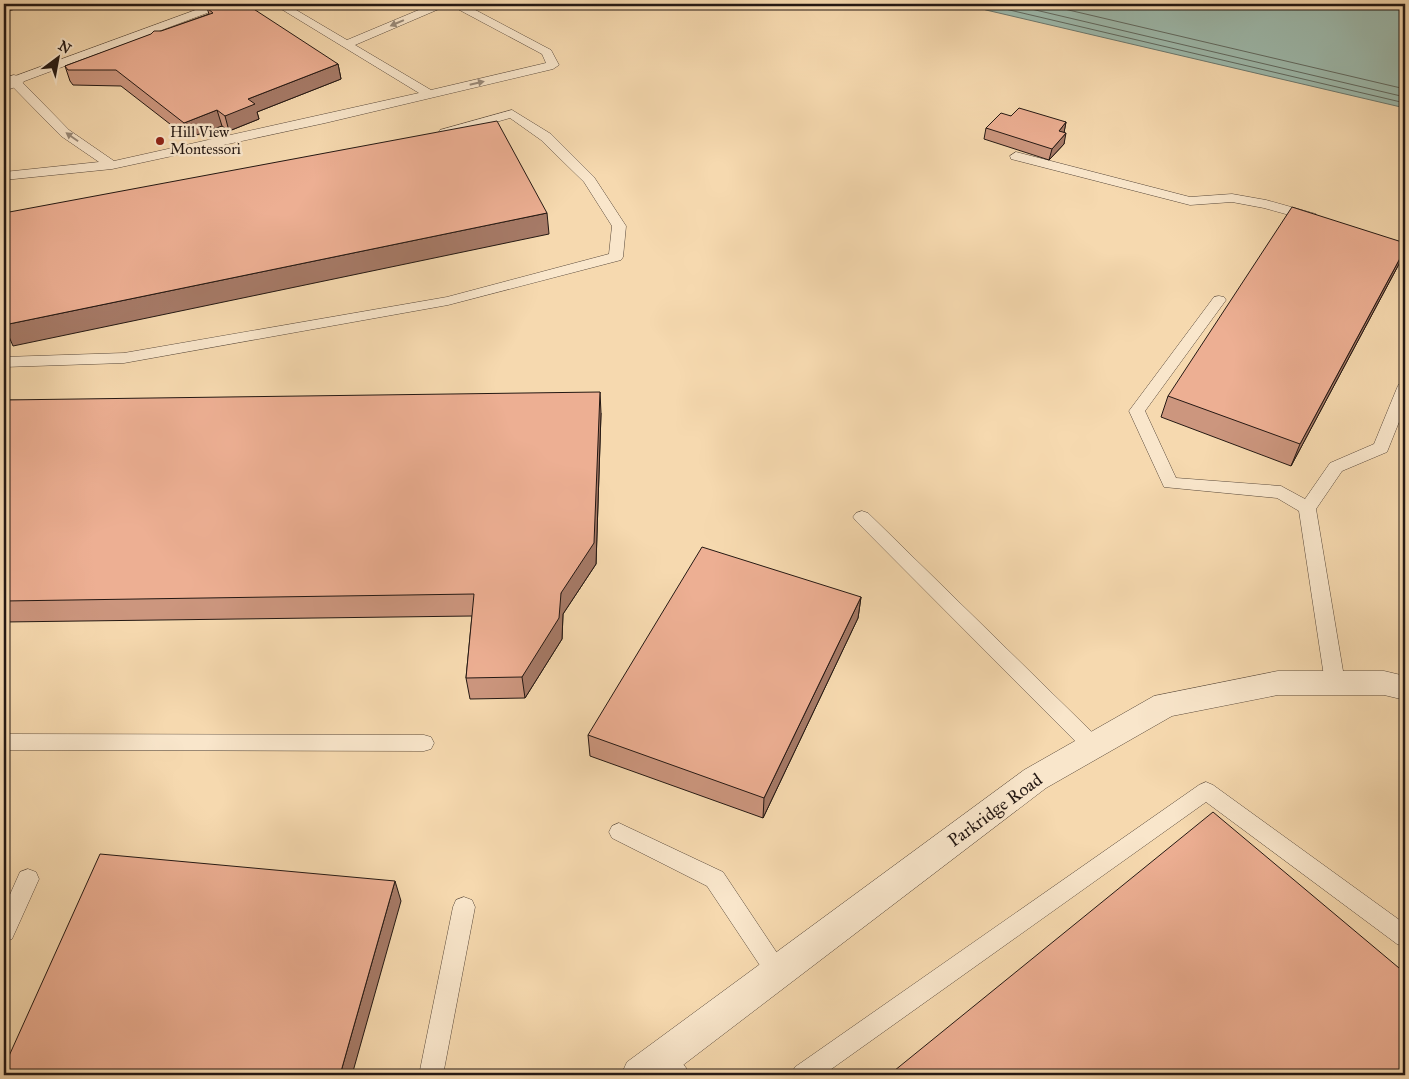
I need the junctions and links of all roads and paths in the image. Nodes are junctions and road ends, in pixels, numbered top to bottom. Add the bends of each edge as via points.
1 (13, 4) edge
2 (222, 4) edge
3 (278, 4) edge
4 (442, 4) edge
5 (456, 4) edge
6 (4, 7) edge
7 (347, 44) junction
8 (9, 83) edge
9 (429, 94) junction
10 (431, 136) edge
11 (1016, 156) edge
12 (112, 165) junction
13 (4, 176) edge
14 (1322, 220) edge
15 (1218, 300) dead end
16 (4, 362) edge
17 (1405, 388) edge
18 (1307, 508) junction
19 (862, 517) dead end
20 (1335, 682) junction
21 (1405, 688) edge
22 (4, 742) edge
23 (424, 743) dead end
24 (1093, 746) junction
25 (619, 832) dead end
26 (28, 879) dead end
27 (464, 907) dead end
28 (4, 932) edge
29 (1405, 936) edge
30 (778, 972) junction
31 (660, 1070) edge
32 (430, 1075) edge
33 (804, 1075) edge

1 - 6 highway
2 - 8 lane
3 - 7 lane
4 -> 7 lane
9 -> 5 lane via 553,65 547,52
7 - 9 lane
12 -> 8 lane via 65,133
9 - 12 lane
10 - 16 lane via 512,114 546,137 589,180 619,226 616,257 448,300 124,358
11 - 14 lane via 1190,201 1232,198
12 - 13 lane
15 - 18 lane via 1137,411 1170,483 1281,492
17 - 18 lane via 1381,448 1336,467
18 - 20 lane
19 - 24 lane
20 - 21 street, Parkridge Road via 1384,683
20 - 24 street, Parkridge Road via 1278,683 1164,705
22 - 23 lane
24 - 30 street, Parkridge Road via 1035,779
25 - 30 lane via 714,879
26 - 28 lane
27 - 32 lane
29 - 33 lane via 1206,791
30 - 31 street, Parkridge Road

